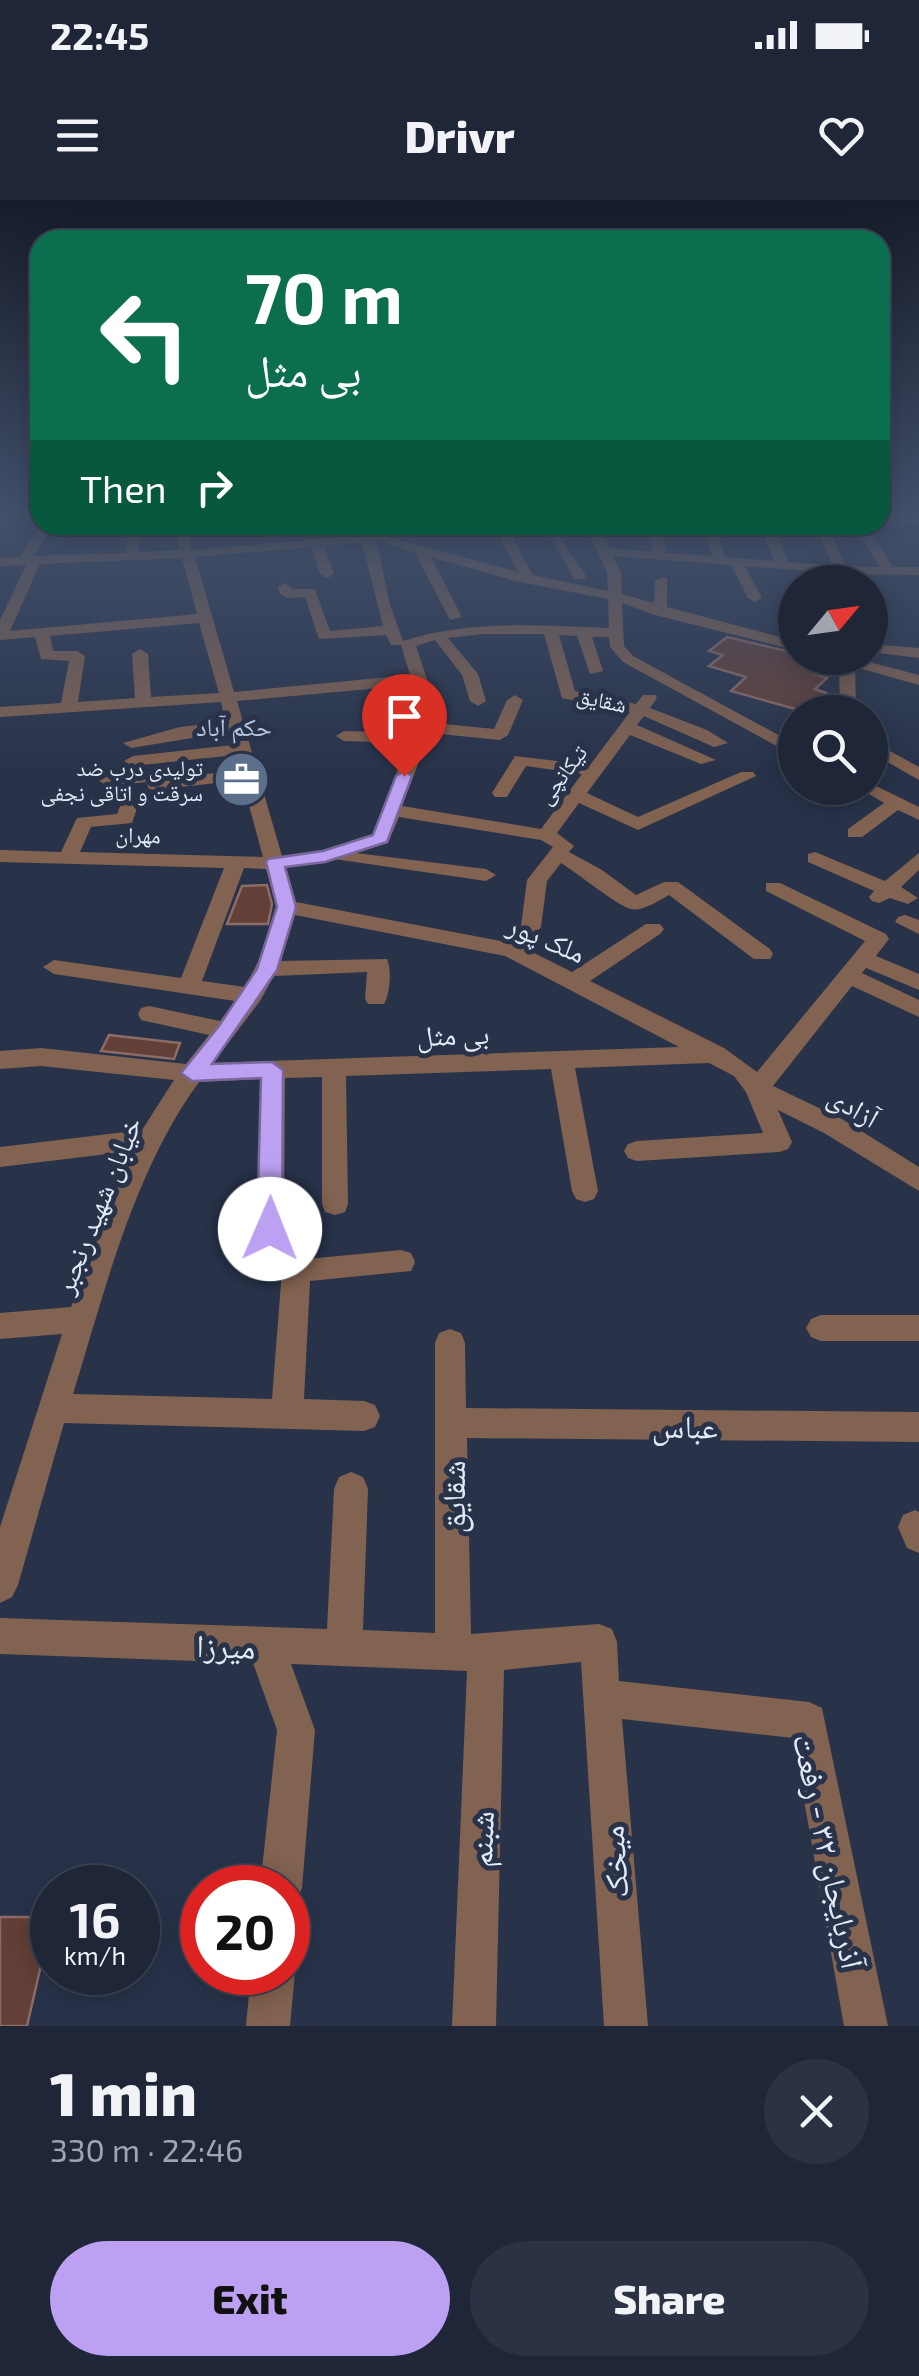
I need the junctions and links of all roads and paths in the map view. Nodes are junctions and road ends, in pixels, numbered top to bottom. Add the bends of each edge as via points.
1 (14, 601) edge
2 (199, 601) edge
3 (313, 601) edge
4 (383, 601) edge
5 (447, 601) edge
6 (614, 601) edge
7 (621, 601) edge
8 (661, 601) edge
9 (716, 604) dead end
10 (660, 612) junction
11 (455, 617) dead end
12 (203, 618) junction
13 (711, 624) junction
14 (390, 630) junction
15 (551, 632) junction
16 (583, 632) junction
17 (616, 633) junction
18 (42, 634) junction
19 (0, 636) edge
20 (439, 636) junction
21 (778, 639) edge
22 (408, 644) junction
23 (888, 650) edge
24 (919, 653) edge
25 (140, 654) dead end
26 (888, 671) edge
27 (595, 672) dead end
28 (420, 679) junction
29 (667, 680) junction
30 (919, 680) edge
31 (224, 695) junction
32 (515, 700) dead end
33 (143, 701) junction
34 (478, 701) dead end
35 (69, 706) junction
36 (639, 707) junction
37 (0, 712) edge
38 (626, 726) junction
39 (422, 733) junction
40 (344, 736) dead end
41 (237, 737) junction
42 (778, 741) edge
43 (720, 743) dead end
44 (132, 752) dead end
45 (888, 756) edge
46 (707, 760) dead end
47 (595, 771) junction
48 (248, 774) junction
49 (919, 775) edge
50 (747, 776) dead end
51 (108, 781) dead end
52 (501, 793) dead end
53 (577, 795) junction
54 (888, 798) edge
55 (897, 802) junction
56 (128, 808) dead end
57 (391, 810) junction
58 (919, 814) edge
59 (854, 833) dead end
60 (546, 835) junction
61 (558, 854) junction
62 (329, 855) junction
63 (0, 856) edge
64 (68, 858) junction
65 (815, 858) dead end
66 (919, 859) edge
67 (275, 862) junction
68 (234, 868) dead end
69 (486, 875) dead end
70 (773, 887) dead end
71 (881, 895) junction
72 (908, 898) dead end
73 (287, 907) junction
74 (653, 929) dead end
75 (510, 950) junction
76 (762, 954) dead end
77 (853, 966) junction
78 (54, 967) dead end
79 (267, 970) junction
80 (574, 982) junction
81 (919, 984) edge
82 (189, 987) junction
83 (252, 996) junction
84 (376, 998) dead end
85 (919, 1008) edge
86 (150, 1014) dead end
87 (227, 1031) junction
88 (716, 1054) junction
89 (0, 1060) edge
90 (562, 1060) junction
91 (334, 1068) junction
92 (272, 1070) junction
93 (192, 1073) junction
94 (757, 1089) junction
95 (150, 1139) junction
96 (636, 1151) dead end
97 (0, 1157) edge
98 (919, 1180) edge
99 (584, 1191) dead end
100 (335, 1204) dead end
101 (270, 1229) dead end
102 (401, 1262) dead end
103 (83, 1319) junction
104 (0, 1326) edge
105 (822, 1328) dead end
106 (919, 1328) edge
107 (450, 1343) dead end
108 (53, 1408) junction
109 (287, 1415) junction
110 (364, 1416) dead end
111 (452, 1423) junction
112 (919, 1427) edge
113 (352, 1489) dead end
114 (9, 1524) edge
115 (0, 1585) edge
116 (0, 1636) edge
117 (266, 1647) junction
118 (344, 1649) junction
119 (470, 1652) junction
120 (601, 1698) junction
121 (283, 1865) edge
122 (271, 1995) edge
123 (268, 2026) edge
124 (474, 2026) edge
125 (626, 2026) edge
126 (866, 2026) edge

1 - 19 street
2 - 12 street
3 - 14 street via 324,636
4 - 14 street
5 - 11 street
6 - 17 street
7 - 10 street
8 - 10 street
9 - 13 street
10 - 13 street
12 - 18 street
12 - 31 street
13 - 21 street via 754,628
14 - 22 street via 396,643
15 - 16 street
15 - 20 street
15 - 36 street, شقایق via 568,695
16 - 17 street
16 - 27 street
17 - 29 street via 628,659
18 - 19 street
18 - 35 street via 46,656 77,656
20 - 22 street
20 - 34 street via 470,674
22 - 28 street
23 - 24 street
25 - 33 street
26 - 30 street
28 - 31 street
28 - 39 street via 431,716
29 - 36 street, تیکانچی
29 - 42 street
31 - 33 street
31 - 41 street
32 - 39 street via 500,735
33 - 35 street
35 - 37 street
36 - 38 street, تیکانچی
36 - 43 street
38 - 46 street
38 - 47 street, تیکانچی
39 - 40 street
39 - 57 street
41 - 44 street
41 - 48 street
45 - 49 street
47 - 52 street via 521,760
47 - 53 street, تیکانچی
48 - 51 street via 155,785 155,776
48 - 67 street
50 - 53 street via 638,824
53 - 60 street, تیکانچی
54 - 55 street
55 - 58 street
55 - 59 street
56 - 64 street via 124,819 84,822
57 - 60 street
57 - 62 street via 381,839
60 - 61 street, تیکانچی via 564,846
61 - 75 street via 537,880 531,927
61 - 76 street via 634,904 670,886
62 - 67 street, مهران
62 - 69 street
63 - 64 street, مهران
64 - 67 street, مهران
65 - 71 street
66 - 71 street
67 - 73 street
68 - 82 street
70 - 77 street via 878,939
71 - 72 street
73 - 75 street, ملک پور
73 - 79 street, خیابان شهید رنجبر
74 - 80 street
75 - 80 street, ملک پور
77 - 81 street
77 - 85 street
77 - 94 street
78 - 82 street
79 - 83 street, خیابان شهید رنجبر
79 - 84 street via 379,964
80 - 88 street, ملک پور
82 - 83 street
83 - 87 street, خیابان شهید رنجبر
86 - 87 street
87 - 93 street, خیابان شهید رنجبر
88 - 90 street, بی مثل
88 - 94 street, ملک پور via 743,1070
89 - 93 street, بی مثل via 42,1057
90 - 91 street, بی مثل
90 - 99 street
91 - 92 street, بی مثل
91 - 100 street
92 - 93 street, بی مثل
92 - 101 street
93 - 95 street, خیابان شهید رنجبر
94 - 96 street via 779,1142
94 - 98 street, آزادی
95 - 97 street
95 - 103 street, خیابان شهید رنجبر
102 - 109 street via 296,1270
103 - 104 street
103 - 108 street, خیابان شهید رنجبر
105 - 106 street
107 - 111 street, شقایق
108 - 109 street
108 - 114 street, خیابان شهید رنجبر
109 - 110 street
111 - 112 street, عباس
111 - 119 street, شقایق
113 - 118 street
114 - 115 street, خیابان شهید رنجبر
116 - 117 street, میرزا
117 - 118 street, میرزا
117 - 121 street via 296,1730
118 - 119 street, میرزا
119 - 120 street via 599,1642
119 - 124 street, شبنم
120 - 125 street, میخک
120 - 126 street, آذربایجان ۳۲ - رفعت via 809,1721
122 - 123 street

